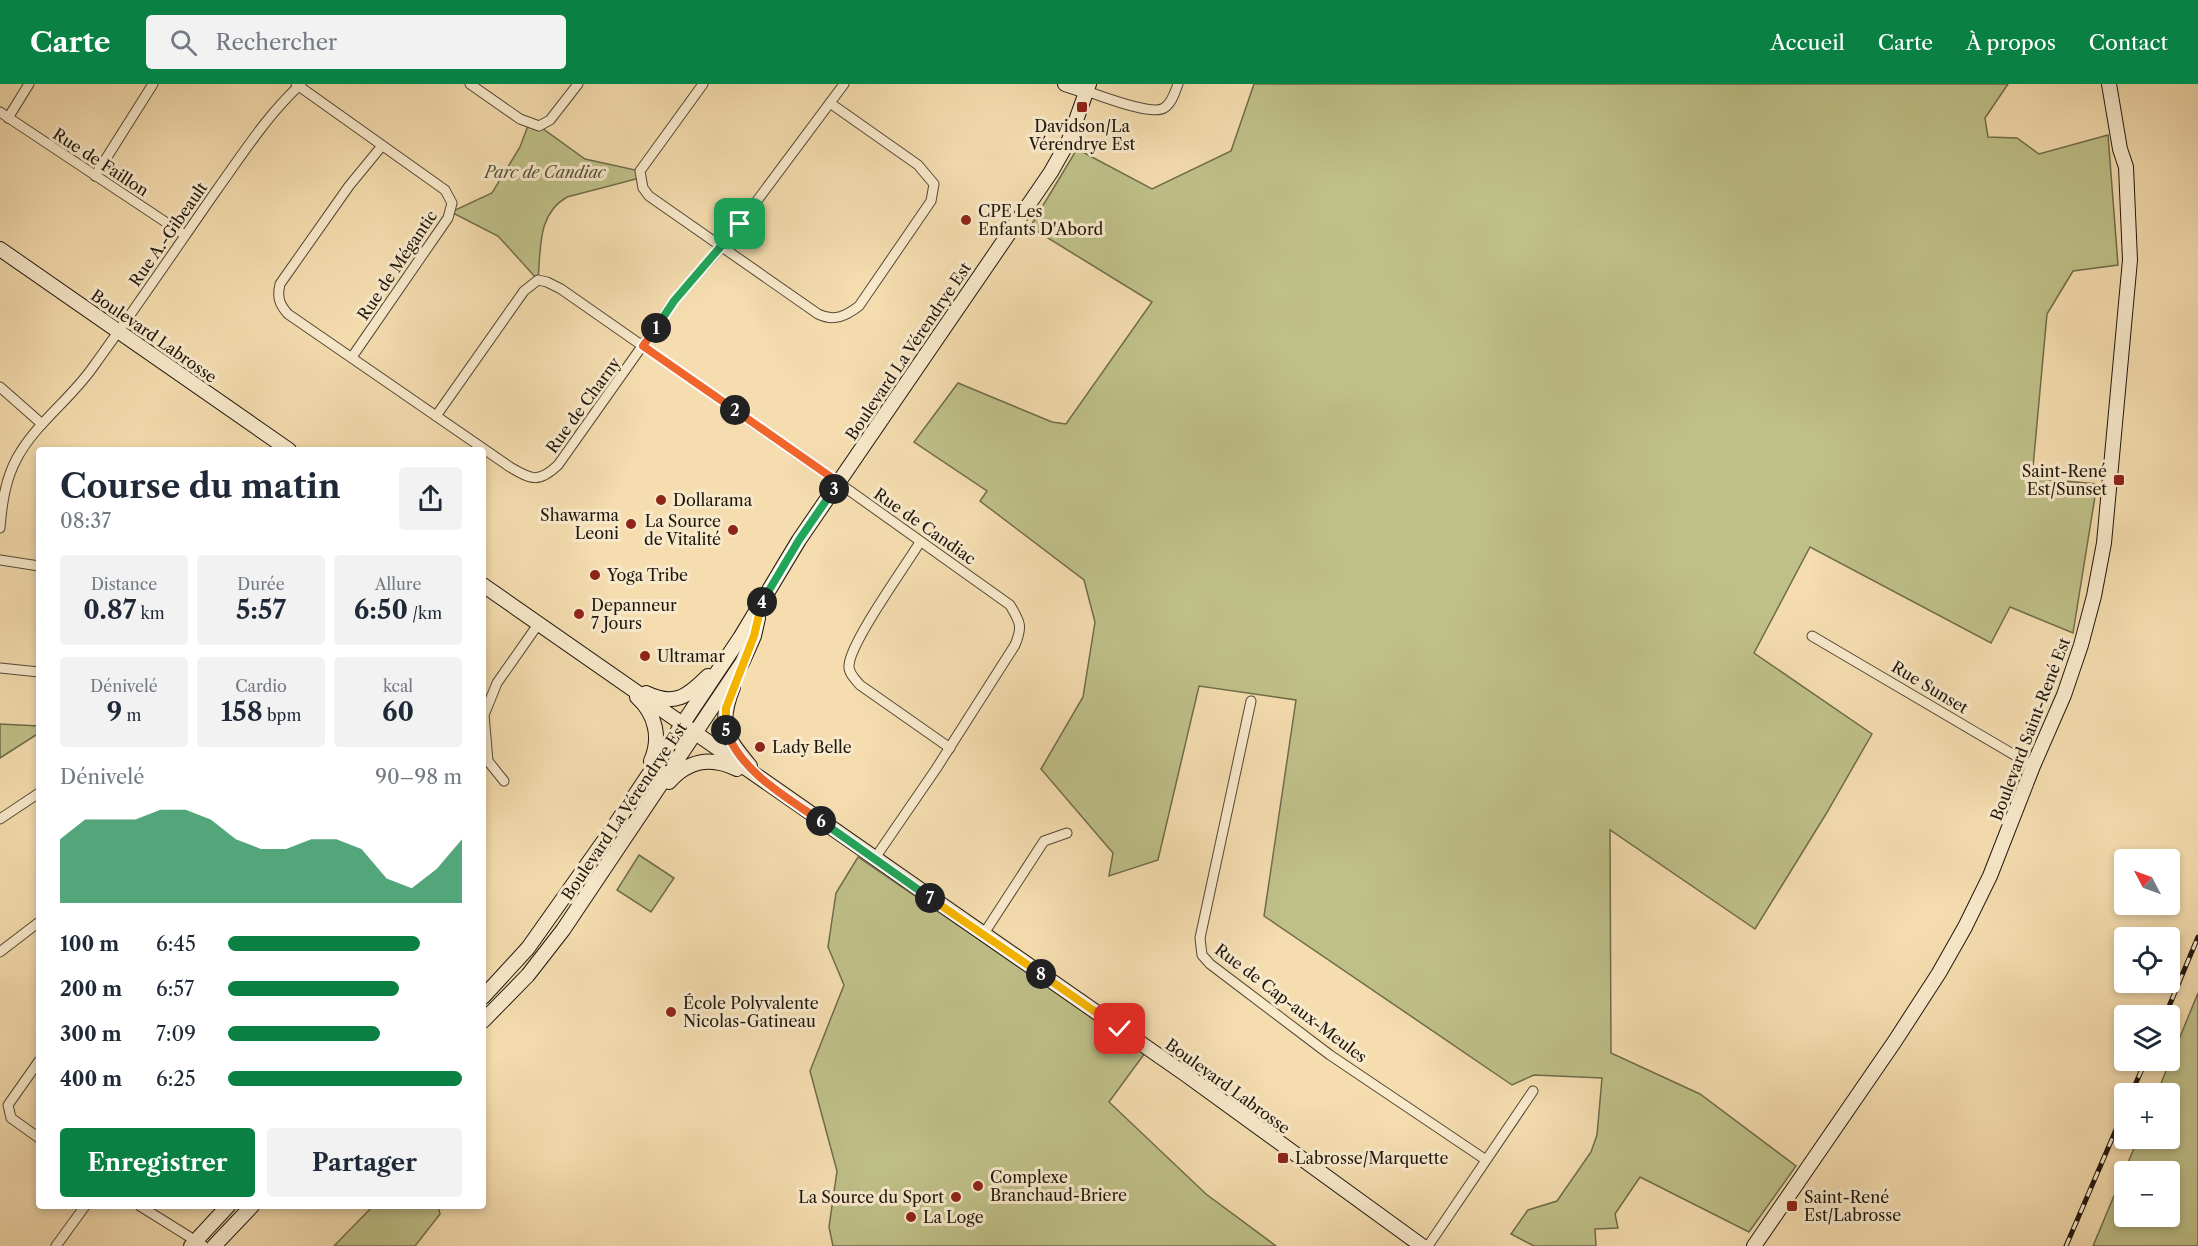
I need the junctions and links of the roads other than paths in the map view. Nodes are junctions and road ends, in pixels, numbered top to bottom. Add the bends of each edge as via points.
1 (29, 84) edge
2 (153, 84) edge
3 (470, 84) edge
4 (578, 84) edge
5 (703, 84) edge
6 (844, 84) edge
7 (1065, 84) edge
8 (1178, 84) edge
9 (2109, 84) edge
10 (298, 85) edge
11 (1088, 88) edge
12 (830, 103) junction
13 (4, 115) edge
14 (381, 147) junction
15 (95, 176) junction
16 (185, 235) junction
17 (720, 247) junction
18 (0, 249) edge
19 (118, 332) junction
20 (643, 346) junction
21 (352, 357) junction
22 (0, 387) edge
23 (436, 416) junction
24 (42, 424) junction
25 (285, 447) edge
26 (481, 447) edge
27 (486, 450) edge
28 (838, 482) junction
29 (0, 528) edge
30 (920, 542) junction
31 (0, 560) edge
32 (36, 565) edge
33 (486, 587) edge
34 (763, 601) junction
35 (539, 624) junction
36 (1812, 636) dead end
37 (729, 656) junction
38 (742, 663) junction
39 (0, 668) edge
40 (36, 672) edge
41 (616, 677) junction
42 (1251, 701) dead end
43 (486, 710) edge
44 (683, 724) junction
45 (696, 733) junction
46 (486, 738) edge
47 (950, 748) junction
48 (2033, 766) junction
49 (504, 781) dead end
50 (763, 782) junction
51 (639, 787) junction
52 (36, 795) edge
53 (648, 805) junction
54 (0, 819) edge
55 (1067, 833) dead end
56 (875, 858) junction
57 (36, 924) edge
58 (983, 934) junction
59 (0, 952) edge
60 (486, 994) edge
61 (486, 1018) edge
62 (36, 1065) edge
63 (1533, 1091) dead end
64 (36, 1136) edge
65 (1486, 1160) junction
66 (83, 1209) edge
67 (144, 1209) edge
68 (226, 1209) edge
69 (249, 1209) edge
70 (197, 1244) edge
71 (56, 1246) edge
72 (214, 1246) edge
73 (1422, 1246) edge
74 (1428, 1246) edge
75 (1754, 1246) edge

1 - 13 street
2 - 15 street
3 - 4 street via 520,119 539,126 550,120
5 - 17 street via 640,171 640,178 649,196
6 - 12 street, Rue de Charny
7 - 11 main road
8 - 11 street via 1165,108 1153,111
9 - 48 main road, Boulevard Saint-René Est via 2126,167 2130,228 2108,506 2090,615 2064,695
10 - 14 street, Rue de Mégantic
10 - 16 street, Rue A.-Gibeault
11 - 28 main road, Boulevard La Vérendrye Est via 1069,140 1051,172
12 - 17 street, Rue de Charny
12 - 17 street via 918,165 934,184 931,201 859,306 848,314 825,317
13 - 15 street, Rue de Faillon
14 - 21 street, Rue de Mégantic via 445,190 452,203 451,212
14 - 21 street, Rue de Charny via 323,222 280,284 278,293 281,307 288,314
15 - 16 street, Rue de Faillon
16 - 19 street, Rue A.-Gibeault
17 - 20 street, Rue de Charny via 674,301
18 - 19 main road, Boulevard Labrosse
19 - 24 street, Rue A.-Gibeault via 82,383
19 - 25 main road, Boulevard Labrosse
20 - 23 street, Rue de Candiac via 561,289 538,280 524,291
20 - 27 street, Rue de Charny via 558,465 542,478 524,476
20 - 28 street, Rue de Candiac
21 - 23 street, Rue de Charny
22 - 24 street
23 - 26 street, Rue de Charny
24 - 29 street, Rue A.-Gibeault via 17,458 8,479
28 - 30 street, Rue de Candiac
28 - 34 main road, Boulevard La Vérendrye Est
30 - 47 street, Rue de Candiac via 1010,605 1021,631
30 - 47 street via 852,653 850,674
31 - 32 street
33 - 35 main road, Boulevard Labrosse
34 - 37 main road, Boulevard La Vérendrye Est
34 - 38 main road, Boulevard La Vérendrye Est
35 - 41 main road, Boulevard Labrosse
35 - 43 street via 497,683
36 - 48 street, Rue Sunset
37 - 41 main road via 687,695 673,700 654,697
37 - 44 main road, Boulevard La Vérendrye Est
38 - 45 main road, Boulevard La Vérendrye Est
38 - 50 main road via 726,708 725,728 733,746
39 - 40 street
41 - 44 main road, Boulevard Labrosse
41 - 51 main road via 642,702 656,730 656,750
42 - 65 street, Rue de Cap-aux-Meules via 1200,938 1202,955 1330,1055
44 - 45 main road, Boulevard Labrosse
44 - 51 main road, Boulevard La Vérendrye Est
45 - 50 main road, Boulevard Labrosse
45 - 53 main road, Boulevard La Vérendrye Est
46 - 49 street via 488,760
47 - 56 street, Rue de Candiac
48 - 75 main road, Boulevard Saint-René Est via 1990,876 1945,963
50 - 53 main road via 726,763 699,762 675,775
50 - 56 main road, Boulevard Labrosse
51 - 60 main road, Boulevard La Vérendrye Est via 528,948
52 - 54 street
53 - 61 main road, Boulevard La Vérendrye Est via 557,938
55 - 58 street via 1044,841
56 - 58 main road, Boulevard Labrosse
57 - 59 street
58 - 73 main road, Boulevard Labrosse
62 - 64 street via 8,1106 11,1118
63 - 65 street
65 - 74 street
66 - 71 street
67 - 70 street
68 - 70 main road
69 - 72 main road

